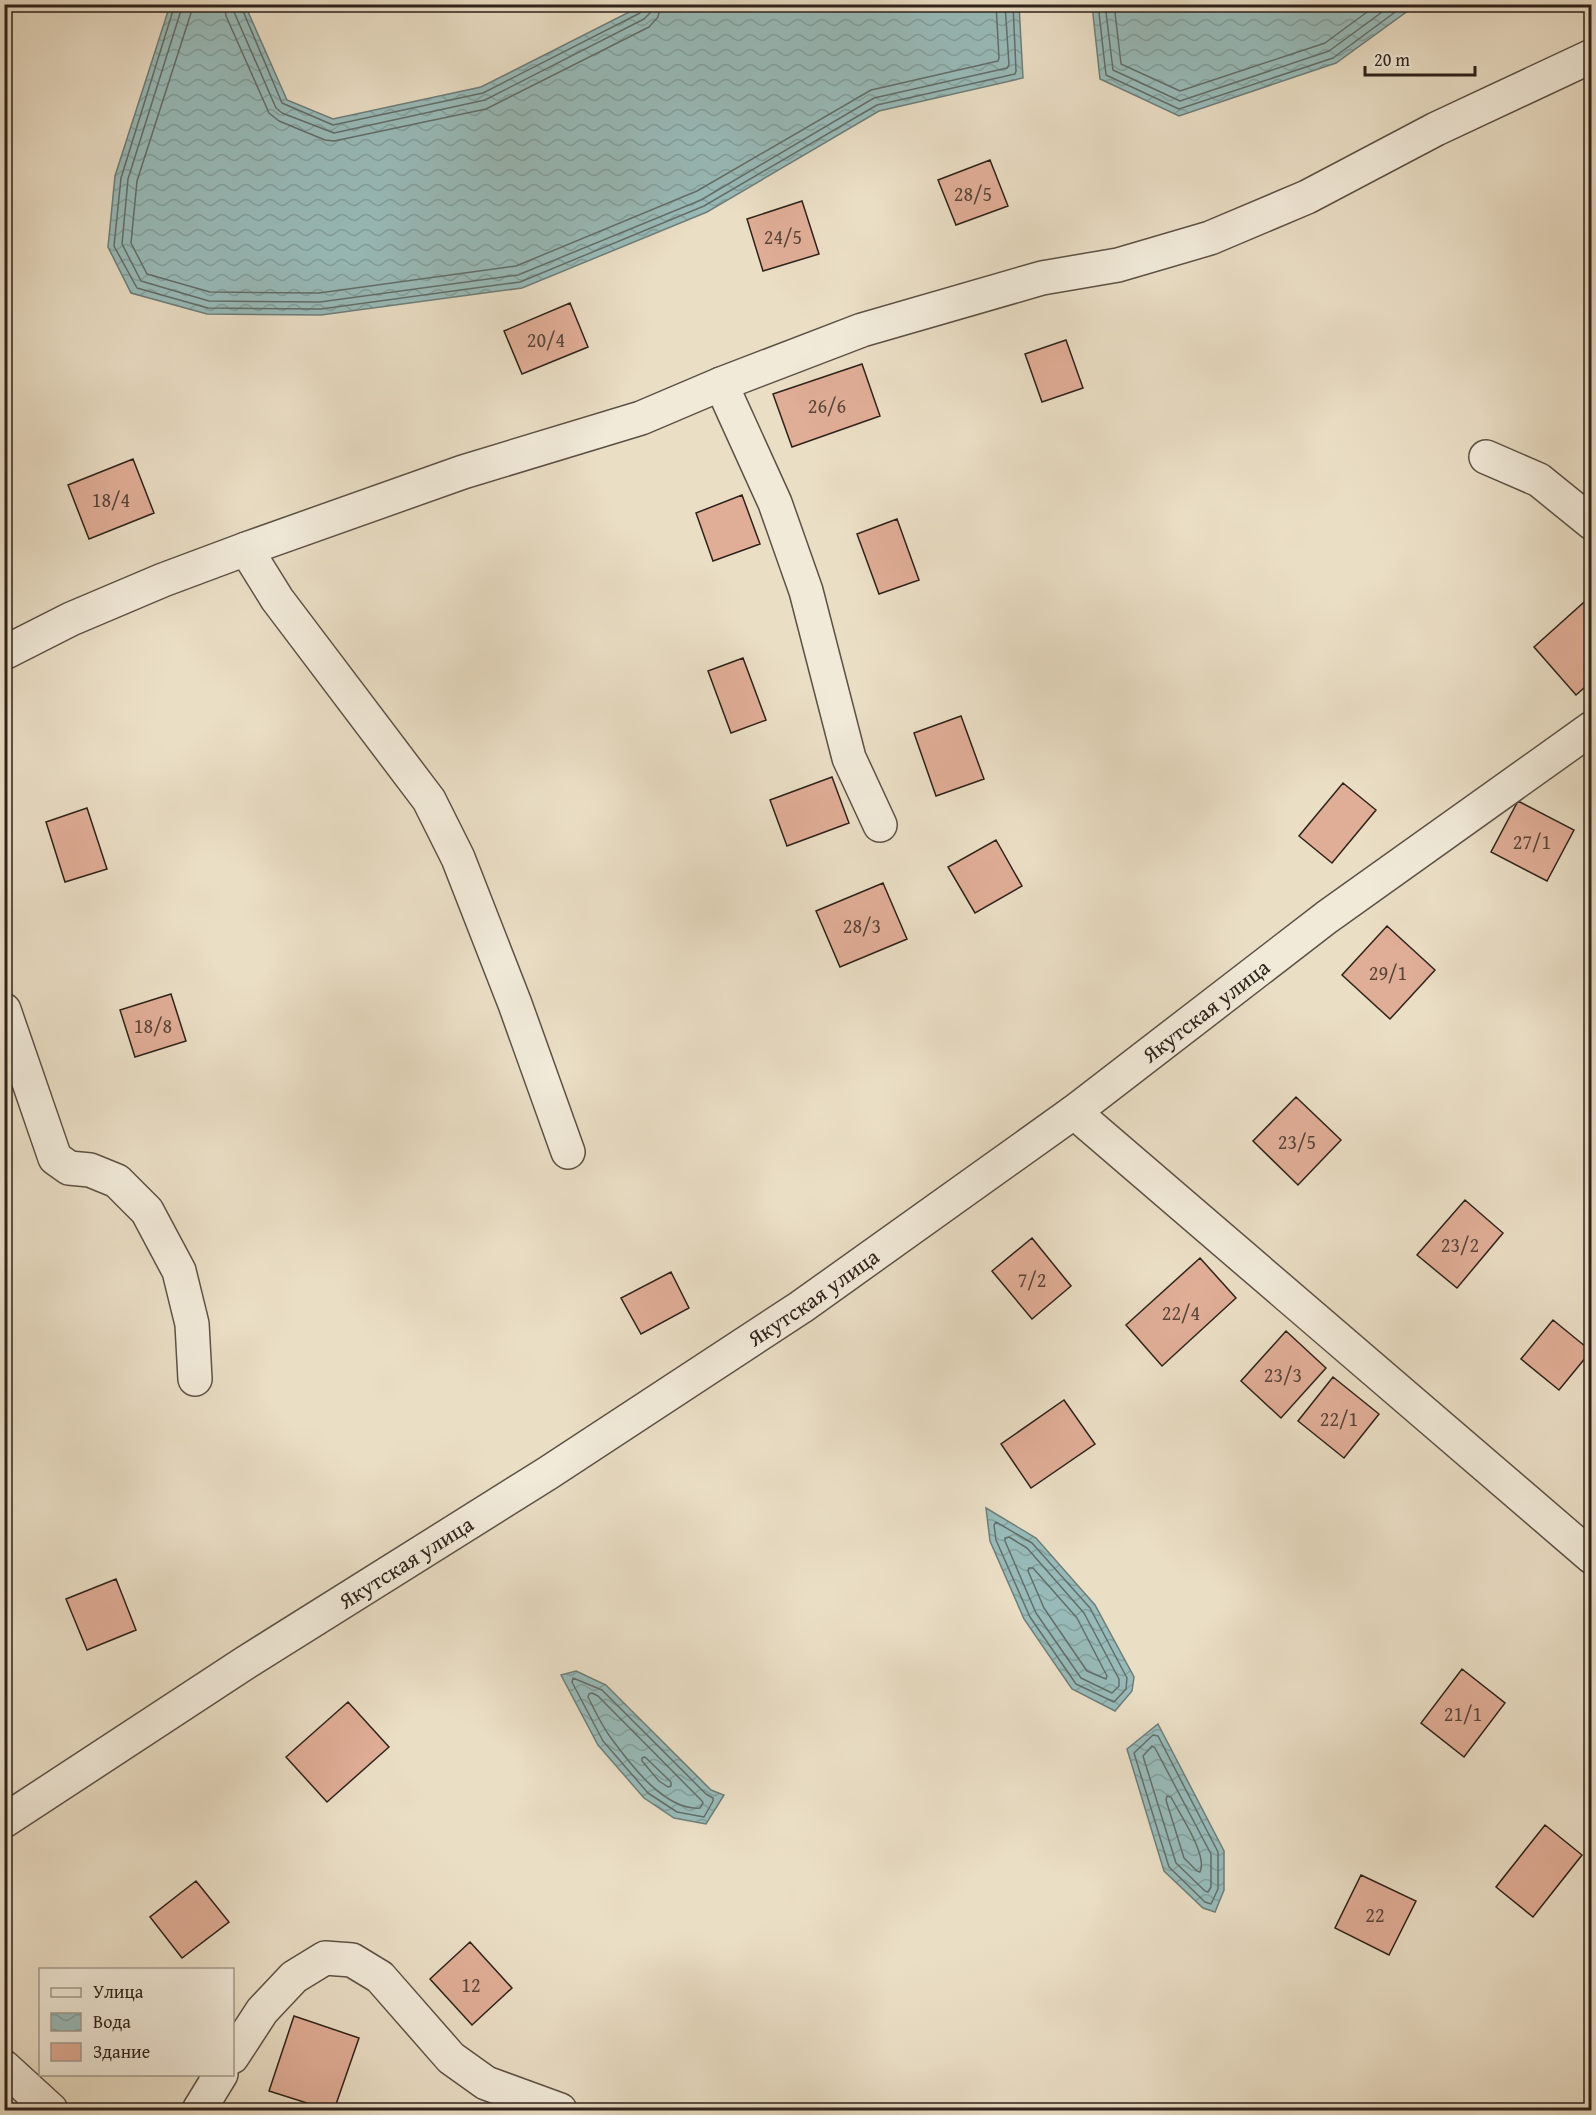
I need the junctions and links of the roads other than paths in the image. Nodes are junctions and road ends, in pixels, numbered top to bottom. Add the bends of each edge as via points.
1 (1592, 56) edge
2 (721, 384) junction
3 (1486, 457) dead end
4 (1592, 523) edge
5 (246, 549) junction
6 (4, 653) edge
7 (1592, 728) edge
8 (880, 825) dead end
9 (4, 1010) edge
10 (1074, 1112) junction
11 (568, 1152) dead end
12 (195, 1379) dead end
13 (1592, 1557) edge
14 (4, 1821) edge
15 (234, 2054) edge
16 (4, 2067) edge
17 (220, 2076) edge
18 (51, 2110) edge
19 (199, 2110) edge
20 (560, 2110) edge

1 - 2 street via 1436,129 1307,197 1210,238 1118,265 1042,278 862,330
2 - 5 street via 641,418 463,472
2 - 8 street via 775,503 806,591 849,758
3 - 4 street via 1539,480
5 - 6 street via 72,619
5 - 11 street via 277,599 429,800 462,868
7 - 10 street, Якутская улица via 1327,917
9 - 12 street via 55,1158 69,1168 90,1170 117,1180 147,1211 179,1271 192,1324
10 - 13 street
10 - 14 street, Якутская улица via 801,1307
15 - 20 street via 262,2011 294,1977 325,1958 352,1960 380,1977 451,2058 486,2083
16 - 18 street
17 - 19 street

